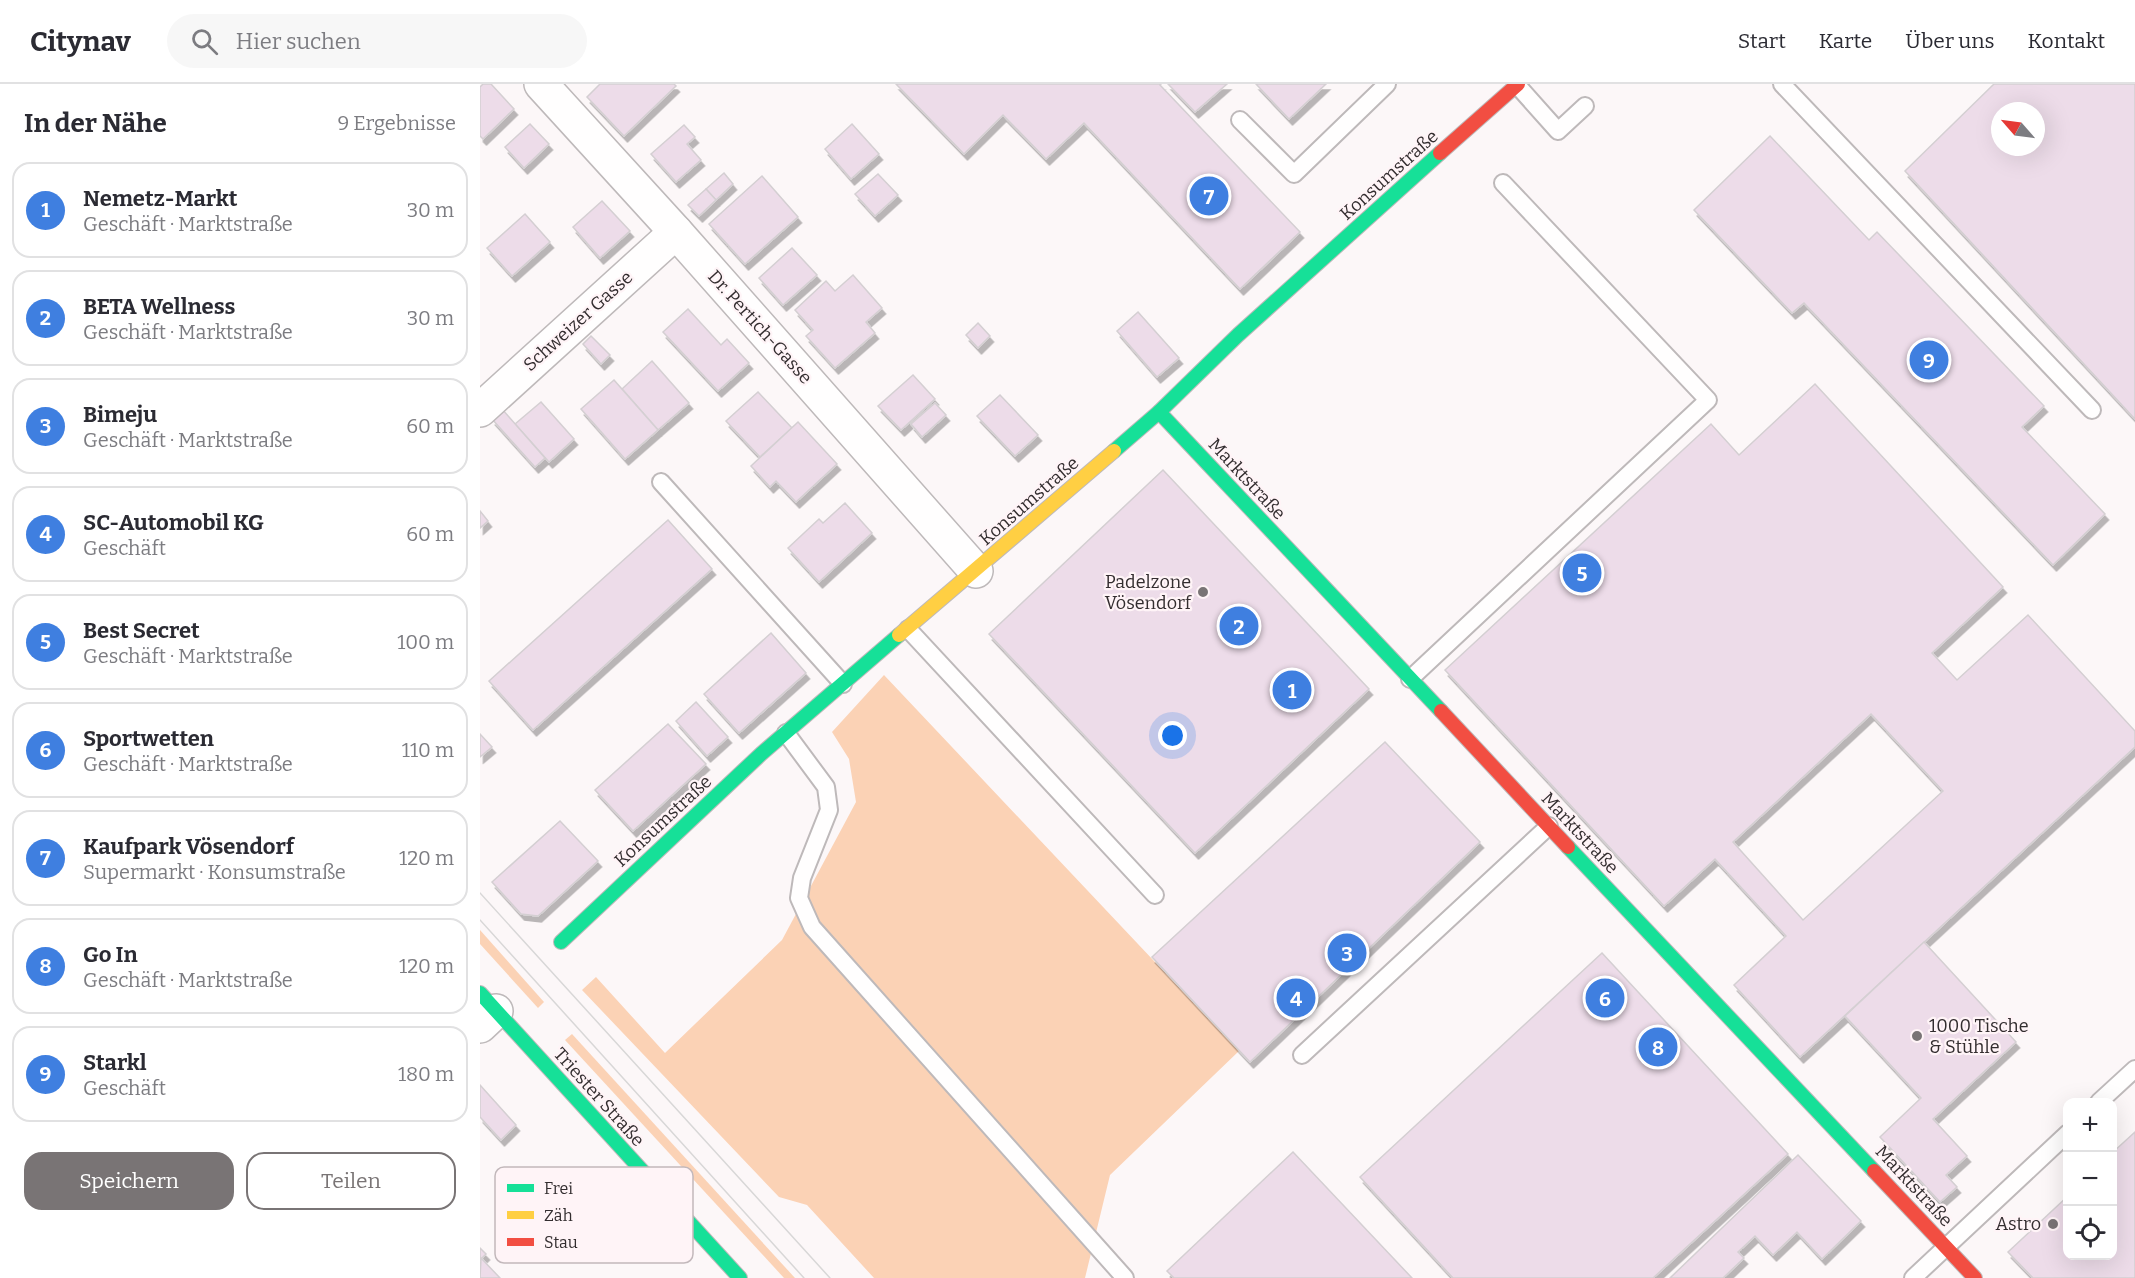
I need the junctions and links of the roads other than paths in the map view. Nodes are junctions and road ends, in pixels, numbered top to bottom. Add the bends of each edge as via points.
1 (541, 84) edge
2 (1387, 84) edge
3 (1782, 84) edge
4 (1517, 85) edge
5 (1585, 106) dead end
6 (1240, 120) dead end
7 (1503, 183) dead end
8 (676, 232) junction
9 (480, 410) edge
10 (2092, 410) dead end
11 (1159, 412) junction
12 (661, 482) dead end
13 (976, 571) junction
14 (908, 629) junction
15 (1410, 679) junction
16 (843, 684) junction
17 (786, 732) junction
18 (1549, 826) junction
19 (1155, 895) dead end
20 (561, 942) dead end
21 (485, 1010) edge
22 (1302, 1055) dead end
23 (2135, 1069) edge
24 (2103, 1098) edge
25 (2063, 1137) edge
26 (634, 1167) edge
27 (693, 1229) edge
28 (1946, 1247) junction
29 (740, 1278) edge
30 (1125, 1278) edge
31 (1913, 1278) edge
32 (1975, 1278) edge

1 - 8 street, Dr. Pertich-Gasse
2 - 6 lane via 1294,174
3 - 10 lane
4 - 5 lane via 1558,131
4 - 11 street, Konsumstraße via 1238,335
7 - 15 lane via 1707,400
8 - 9 street, Schweizer Gasse
8 - 13 street, Dr. Pertich-Gasse
11 - 13 street, Konsumstraße
11 - 15 street, Marktstraße
12 - 16 lane
13 - 14 street, Konsumstraße
14 - 16 street, Konsumstraße
14 - 19 lane
15 - 18 street, Marktstraße
16 - 17 street, Konsumstraße
17 - 20 street, Konsumstraße
17 - 30 lane via 826,787 829,810 801,878 799,898 812,927
18 - 22 lane
18 - 28 street, Marktstraße
21 - 26 street, Triester Straße
23 - 24 lane
25 - 28 lane
27 - 29 street, Triester Straße
28 - 31 lane
28 - 32 street, Marktstraße

